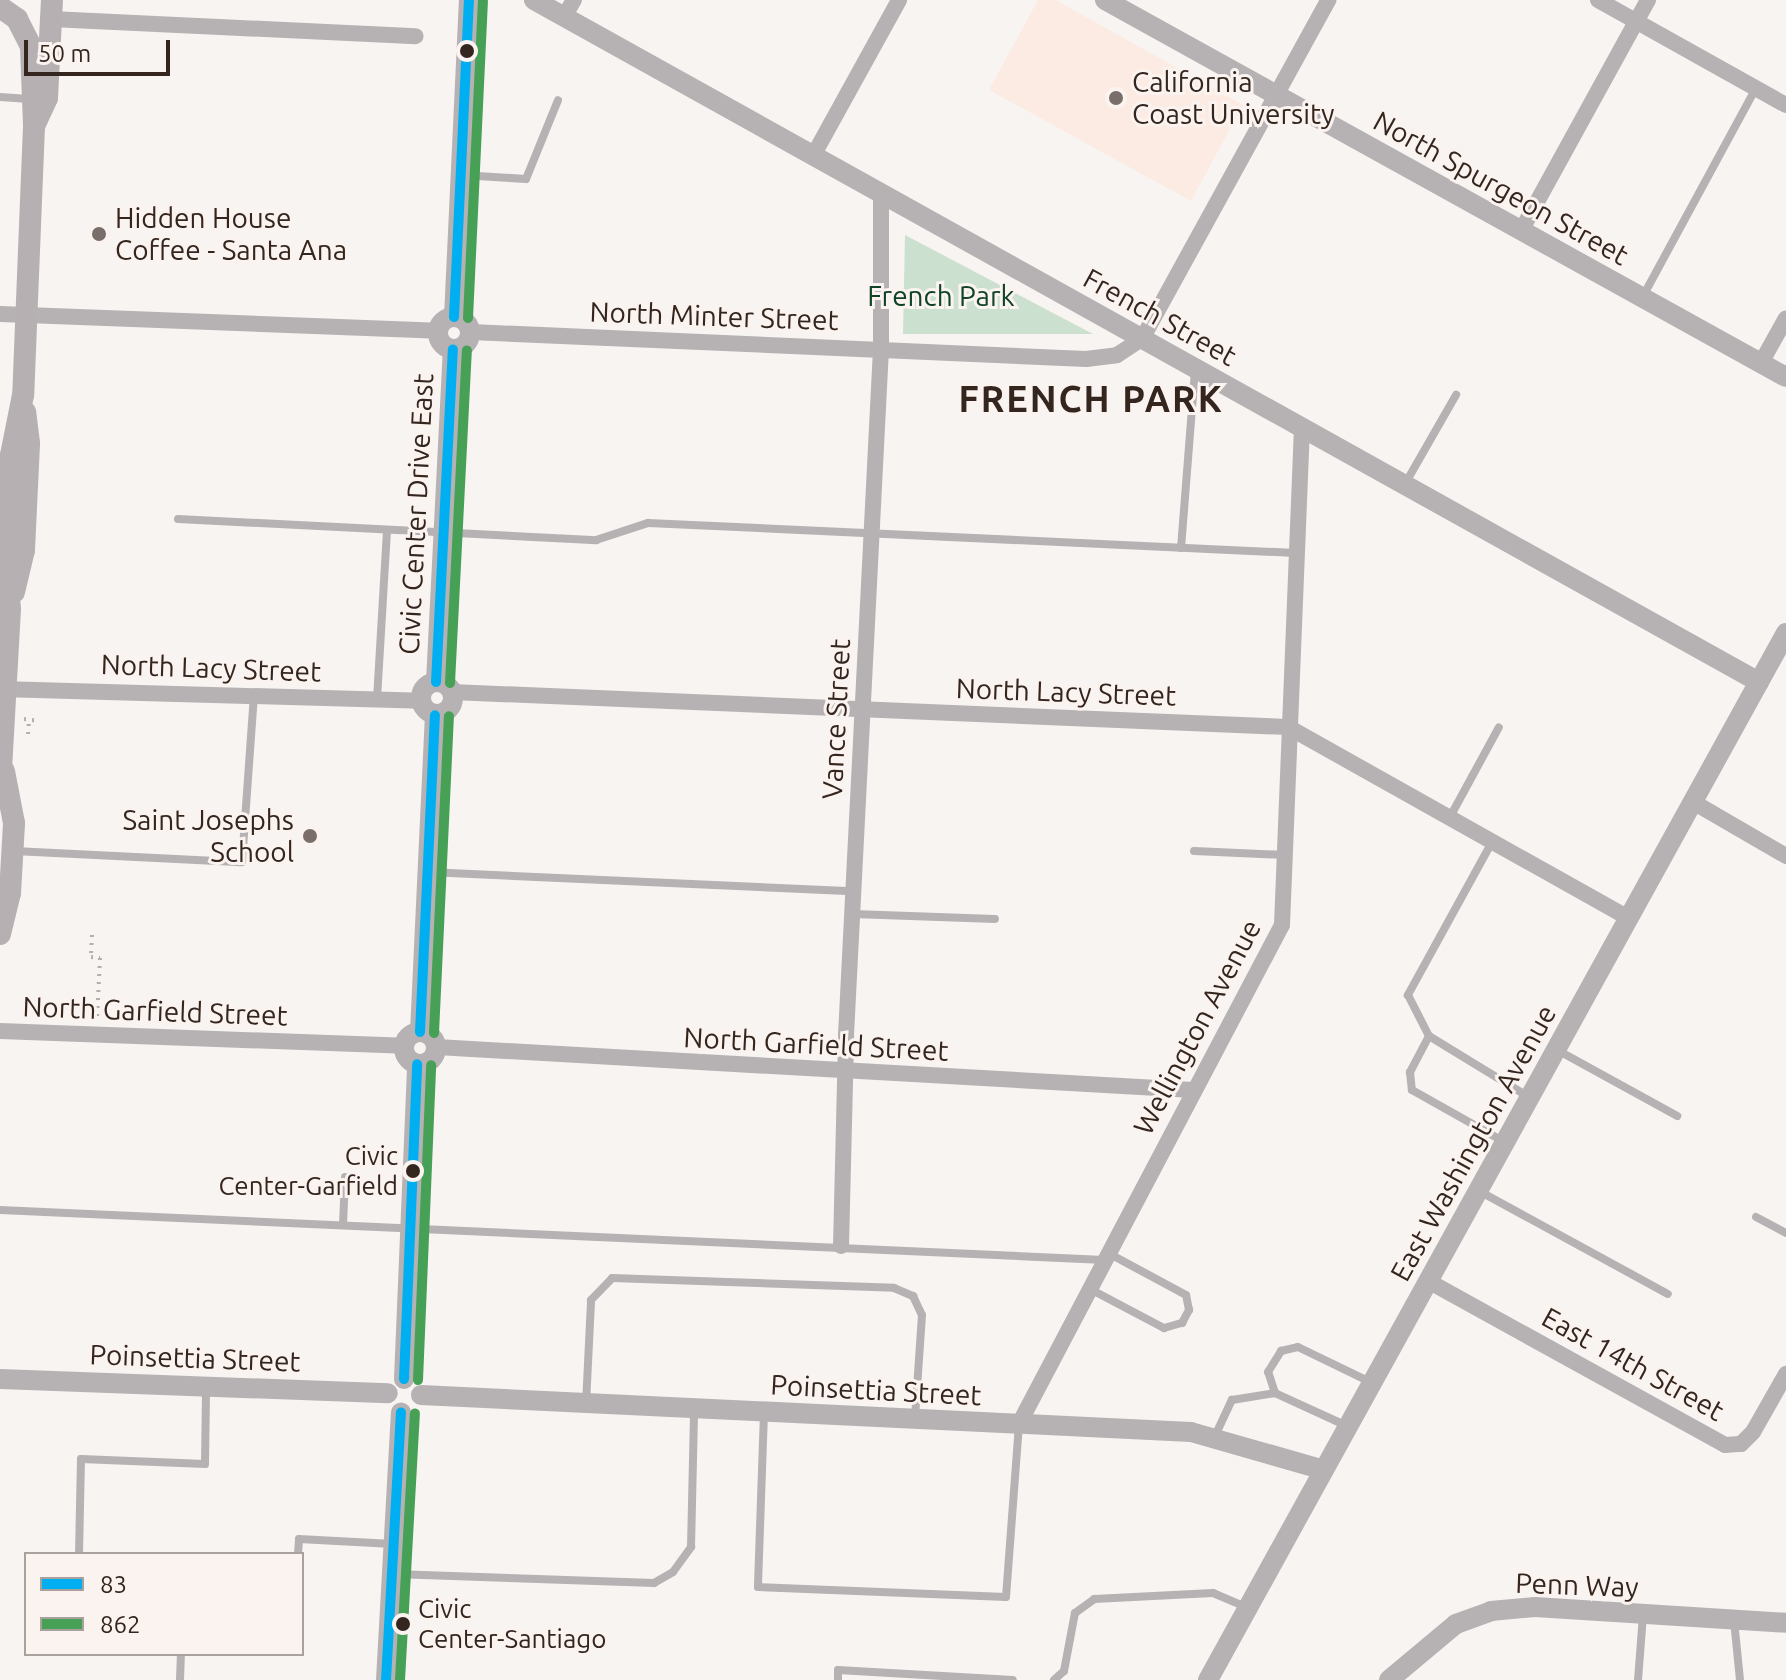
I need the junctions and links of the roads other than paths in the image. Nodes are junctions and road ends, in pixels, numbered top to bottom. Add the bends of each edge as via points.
1 (469, 0) edge
2 (534, 0) edge
3 (899, 0) edge
4 (1105, 0) edge
5 (1328, 0) edge
6 (1598, 0) edge
7 (1648, 0) edge
8 (0, 7) edge
9 (569, 9) edge
10 (51, 10) edge
11 (1637, 21) junction
12 (416, 36) dead end
13 (1756, 88) junction
14 (1275, 96) junction
15 (0, 97) edge
16 (30, 99) junction
17 (558, 100) dead end
18 (1786, 105) edge
19 (34, 126) junction
20 (813, 156) junction
21 (461, 175) junction
22 (881, 194) junction
23 (1521, 231) junction
24 (1642, 298) junction
25 (0, 314) edge
26 (26, 314) junction
27 (1786, 318) edge
28 (446, 324) junction
29 (471, 332) junction
30 (1142, 339) junction
31 (453, 349) junction
32 (881, 349) junction
33 (1761, 363) junction
34 (1195, 368) junction
35 (1786, 377) edge
36 (1456, 395) dead end
37 (1302, 427) junction
38 (1405, 485) junction
39 (178, 519) dead end
40 (387, 530) junction
41 (871, 532) junction
42 (443, 533) junction
43 (1181, 548) junction
44 (1296, 553) junction
45 (1786, 633) edge
46 (1759, 682) junction
47 (444, 687) junction
48 (3, 689) edge
49 (254, 695) junction
50 (377, 699) junction
51 (428, 708) junction
52 (863, 709) junction
53 (1288, 727) junction
54 (1499, 727) dead end
55 (2, 776) edge
56 (1693, 802) junction
57 (1449, 818) junction
58 (1492, 842) junction
59 (13, 851) junction
60 (1194, 851) dead end
61 (1284, 855) junction
62 (1786, 856) edge
63 (427, 872) junction
64 (853, 891) junction
65 (852, 914) junction
66 (1629, 918) junction
67 (995, 919) dead end
68 (0, 934) edge
69 (0, 1031) edge
70 (1429, 1036) junction
71 (412, 1039) junction
72 (437, 1047) junction
73 (1556, 1049) junction
74 (417, 1064) junction
75 (845, 1072) junction
76 (1193, 1090) junction
77 (1530, 1097) junction
78 (1677, 1116) dead end
79 (1505, 1143) junction
80 (345, 1177) dead end
81 (1478, 1191) junction
82 (0, 1210) edge
83 (1756, 1217) dead end
84 (343, 1225) junction
85 (410, 1227) junction
86 (1786, 1233) edge
87 (841, 1246) junction
88 (1106, 1257) junction
89 (1428, 1281) junction
90 (1089, 1289) junction
91 (1668, 1294) dead end
92 (1786, 1374) edge
93 (0, 1379) edge
94 (1372, 1383) junction
95 (396, 1386) junction
96 (206, 1387) junction
97 (1275, 1393) junction
98 (421, 1395) junction
99 (586, 1405) junction
100 (694, 1409) junction
101 (401, 1412) junction
102 (764, 1413) junction
103 (915, 1420) junction
104 (1019, 1424) junction
105 (1348, 1426) junction
106 (1215, 1437) junction
107 (1324, 1470) junction
108 (394, 1544) junction
109 (79, 1552) edge
110 (298, 1552) edge
111 (392, 1574) junction
112 (1248, 1608) junction
113 (1643, 1614) junction
114 (1734, 1619) junction
115 (1786, 1623) edge
116 (181, 1656) edge
117 (180, 1680) edge
118 (386, 1680) edge
119 (838, 1680) edge
120 (1013, 1680) edge
121 (1056, 1680) edge
122 (1208, 1680) edge
123 (1389, 1680) edge
124 (1638, 1680) edge
125 (1740, 1680) edge

1 - 21 street
2 - 9 street, French Street
3 - 20 street
4 - 14 street, North Spurgeon Street
5 - 14 street
6 - 11 street
7 - 11 street
8 - 16 main road via 17,19 31,47
9 - 20 street, French Street
10 - 12 street
10 - 19 main road via 47,98
11 - 13 street
11 - 23 street
13 - 18 street
13 - 24 lane
14 - 23 street, North Spurgeon Street
14 - 30 street
15 - 16 lane
16 - 19 main road
17 - 21 lane via 526,179
19 - 26 main road
20 - 22 street, French Street
21 - 28 street
22 - 30 street, French Street
22 - 32 street, Vance Street
23 - 24 street, North Spurgeon Street
24 - 33 street, North Spurgeon Street
25 - 26 street
26 - 28 street
26 - 48 main road via 23,395 29,443 24,550 10,609
27 - 33 street
28 - 29 street via 465,321
28 - 31 street via 441,343
29 - 31 street via 465,345
29 - 32 street, North Minter Street
30 - 32 street, North Minter Street via 1117,355 1086,359
30 - 34 street, French Street
31 - 42 street, Civic Center Drive East
32 - 41 street, Vance Street
33 - 35 street, North Spurgeon Street
34 - 37 street, French Street
34 - 43 lane
36 - 38 lane
37 - 38 street, French Street
37 - 44 street, Wellington Avenue
38 - 46 street, French Street
39 - 40 lane
40 - 42 lane
40 - 50 lane
41 - 42 lane via 648,523 596,540
41 - 43 lane
41 - 52 street, Vance Street
42 - 47 street, Civic Center Drive East
43 - 44 lane
44 - 53 street, Wellington Avenue
45 - 46 street, East Washington Avenue
46 - 56 street, East Washington Avenue
47 - 51 street via 423,690
47 - 51 street via 448,711
47 - 52 street, North Lacy Street
48 - 49 street, North Lacy Street
48 - 55 main road
49 - 50 street, North Lacy Street
49 - 59 lane via 242,862
50 - 51 street, North Lacy Street
51 - 63 street
52 - 53 street, North Lacy Street
52 - 64 street, Vance Street
53 - 57 street, North Lacy Street
53 - 61 street, Wellington Avenue
54 - 57 lane
55 - 59 main road via 14,823
56 - 62 street
56 - 66 street, East Washington Avenue
57 - 58 street, North Lacy Street
58 - 66 street, North Lacy Street
58 - 70 lane via 1408,995
59 - 68 main road
60 - 61 lane
61 - 76 street, Wellington Avenue via 1282,925
63 - 64 lane
63 - 71 street
64 - 65 street, Vance Street
65 - 67 lane
65 - 75 street, Vance Street
66 - 73 street, East Washington Avenue
69 - 71 street, North Garfield Street
70 - 77 lane
70 - 79 lane via 1410,1072 1412,1090
71 - 72 street via 431,1036
71 - 74 street via 407,1058
72 - 74 street via 431,1060
72 - 75 street, North Garfield Street
73 - 77 street, East Washington Avenue
73 - 78 lane
74 - 85 street
75 - 76 street, North Garfield Street
75 - 87 street, Vance Street
76 - 88 street, Wellington Avenue
77 - 79 street, East Washington Avenue
79 - 81 street, East Washington Avenue
80 - 84 lane
81 - 89 street, East Washington Avenue
81 - 91 lane
82 - 84 lane
83 - 86 lane
84 - 85 lane
85 - 87 lane
85 - 95 street
87 - 88 lane
88 - 90 street, Wellington Avenue
88 - 90 lane via 1186,1295 1189,1310 1182,1323 1164,1328
89 - 92 street, East 14th Street via 1725,1445 1741,1444 1753,1432
89 - 94 street, East Washington Avenue
90 - 104 street, Wellington Avenue
93 - 96 street, Poinsettia Street
94 - 97 lane via 1309,1350 1289,1347 1268,1372
94 - 105 street, East Washington Avenue
95 - 96 street, Poinsettia Street
95 - 98 street via 415,1383
95 - 101 street via 391,1405
96 - 109 lane via 205,1464 81,1459
97 - 105 lane
97 - 106 lane via 1232,1400
98 - 99 street, Poinsettia Street
98 - 101 street via 415,1408
99 - 100 street, Poinsettia Street
99 - 103 lane via 591,1300 612,1278 894,1288 913,1296 922,1315
100 - 102 street, Poinsettia Street
100 - 111 lane via 691,1547 673,1572 654,1583
101 - 108 street
102 - 103 street, Poinsettia Street
102 - 104 lane via 758,1587 774,1588 1006,1597
103 - 104 street, Poinsettia Street
104 - 106 street, Poinsettia Street via 1132,1427
105 - 107 street, East Washington Avenue
106 - 107 street, Poinsettia Street
107 - 112 street, East Washington Avenue
108 - 110 lane via 299,1539
108 - 111 street
111 - 118 street
112 - 121 lane via 1213,1593 1094,1599 1075,1613 1064,1671
112 - 122 street, East Washington Avenue
113 - 114 street, Penn Way
113 - 123 street, Penn Way via 1535,1607 1491,1611 1456,1624
113 - 124 lane
114 - 115 street, Penn Way
114 - 125 lane
116 - 117 lane
119 - 120 lane via 838,1670

